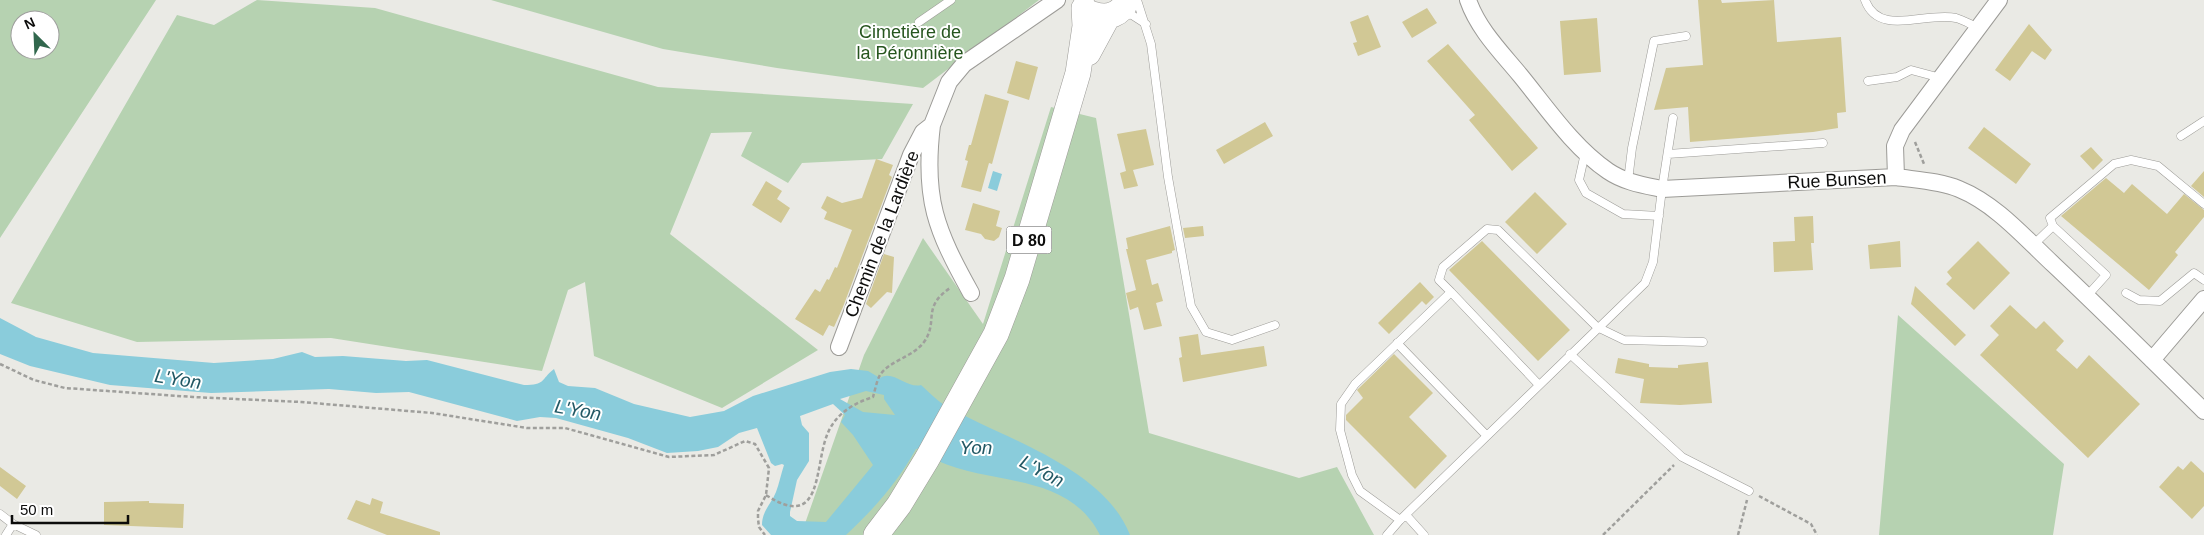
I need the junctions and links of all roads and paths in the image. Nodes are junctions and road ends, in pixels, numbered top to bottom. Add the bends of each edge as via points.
1 (951, 0) edge
2 (1468, 0) edge
3 (1865, 0) edge
4 (1999, 0) edge
5 (1070, 3) edge
6 (1122, 7) edge
7 (919, 22) dead end
8 (1146, 24) junction
9 (1977, 27) junction
10 (1686, 36) dead end
11 (1078, 73) junction
12 (1941, 78) junction
13 (1868, 81) dead end
14 (1673, 118) dead end
15 (2204, 122) edge
16 (932, 126) junction
17 (1902, 130) junction
18 (2181, 136) dead end
19 (1823, 142) dead end
20 (1585, 153) junction
21 (1668, 154) junction
22 (1896, 177) junction
23 (1924, 180) junction
24 (1628, 182) junction
25 (1662, 189) junction
26 (2204, 204) edge
27 (1659, 216) junction
28 (2053, 226) junction
29 (2033, 245) junction
30 (963, 279) junction
31 (2204, 280) edge
32 (1451, 292) junction
33 (971, 293) dead end
34 (2126, 293) dead end
35 (2087, 296) junction
36 (2204, 299) edge
37 (1275, 325) dead end
38 (1597, 327) junction
39 (1703, 342) dead end
40 (1397, 343) junction
41 (838, 347) dead end
42 (1570, 354) junction
43 (2152, 360) junction
44 (0, 364) edge
45 (1539, 385) junction
46 (2204, 411) edge
47 (1487, 436) junction
48 (1682, 456) junction
49 (1749, 491) junction
50 (766, 495) junction
51 (0, 514) edge
52 (1403, 518) junction
53 (14, 524) junction
54 (6, 535) edge
55 (36, 535) edge
56 (765, 535) edge
57 (876, 535) edge
58 (1387, 535) edge
59 (1424, 535) edge
60 (1603, 535) edge
61 (1738, 535) edge
62 (1817, 535) edge

1 - 7 lane
2 - 20 street, Rue Bunsen via 1483,29
3 - 9 lane via 1875,15 1888,21 1955,18
4 - 9 street
5 - 6 main road via 1092,14
5 - 11 main road, D 80 via 1085,26
5 - 16 street, Chemin de la Lardière via 964,64 949,82
6 - 8 lane
6 - 8 lane
6 - 11 main road, D 80
8 - 37 lane via 1168,176 1192,306 1206,332 1232,340
9 - 12 street
10 - 24 lane via 1654,41
11 - 57 main road, D 80 via 1017,279 996,334 927,459
12 - 13 lane via 1911,70 1896,77
12 - 17 street
14 - 21 lane
15 - 18 lane
16 - 30 street, Chemin de la Lardière via 929,188 933,211 942,238
16 - 41 street, Chemin de la Lardière via 924,132 911,155
17 - 22 street via 1895,146
17 - 23 path via 1913,137 1925,168
19 - 21 lane
20 - 24 street, Rue Bunsen
20 - 27 lane via 1579,180 1586,194 1623,214
21 - 25 lane
22 - 23 street, Rue Bunsen
22 - 25 street, Rue Bunsen
23 - 29 street, Rue Bunsen via 1958,189 1982,201
24 - 25 street, Rue Bunsen
25 - 27 lane
26 - 28 lane via 2158,166 2131,160 2114,164 2050,218
27 - 38 lane via 1653,262 1645,283
28 - 29 lane
28 - 35 lane via 2106,275
29 - 35 street, Rue Bunsen
30 - 33 street, Chemin de la Lardière
30 - 50 path via 941,294 932,306 924,341 907,357 880,374 873,397 854,403 839,416 827,434 813,493 804,505 796,507
31 - 34 lane via 2194,273 2160,301 2139,300
32 - 38 lane via 1439,280 1443,266 1487,229 1498,230
32 - 40 lane
32 - 45 lane
35 - 43 street, Rue Bunsen
36 - 43 street
38 - 39 lane via 1624,340
38 - 42 lane
40 - 47 lane
40 - 52 lane via 1354,384 1341,404 1340,430 1352,475 1360,490
42 - 45 lane
42 - 48 lane
43 - 46 street, Rue Bunsen
44 - 50 path via 34,380 65,388 301,402 432,414 527,428 565,428 669,457 714,454 745,441 755,444 769,468
45 - 47 lane
47 - 52 lane
48 - 49 lane
48 - 60 path
49 - 61 path
49 - 62 path via 1811,524
50 - 56 path via 758,511 759,527
51 - 53 lane
52 - 58 lane
52 - 59 lane
53 - 54 lane
53 - 55 lane

